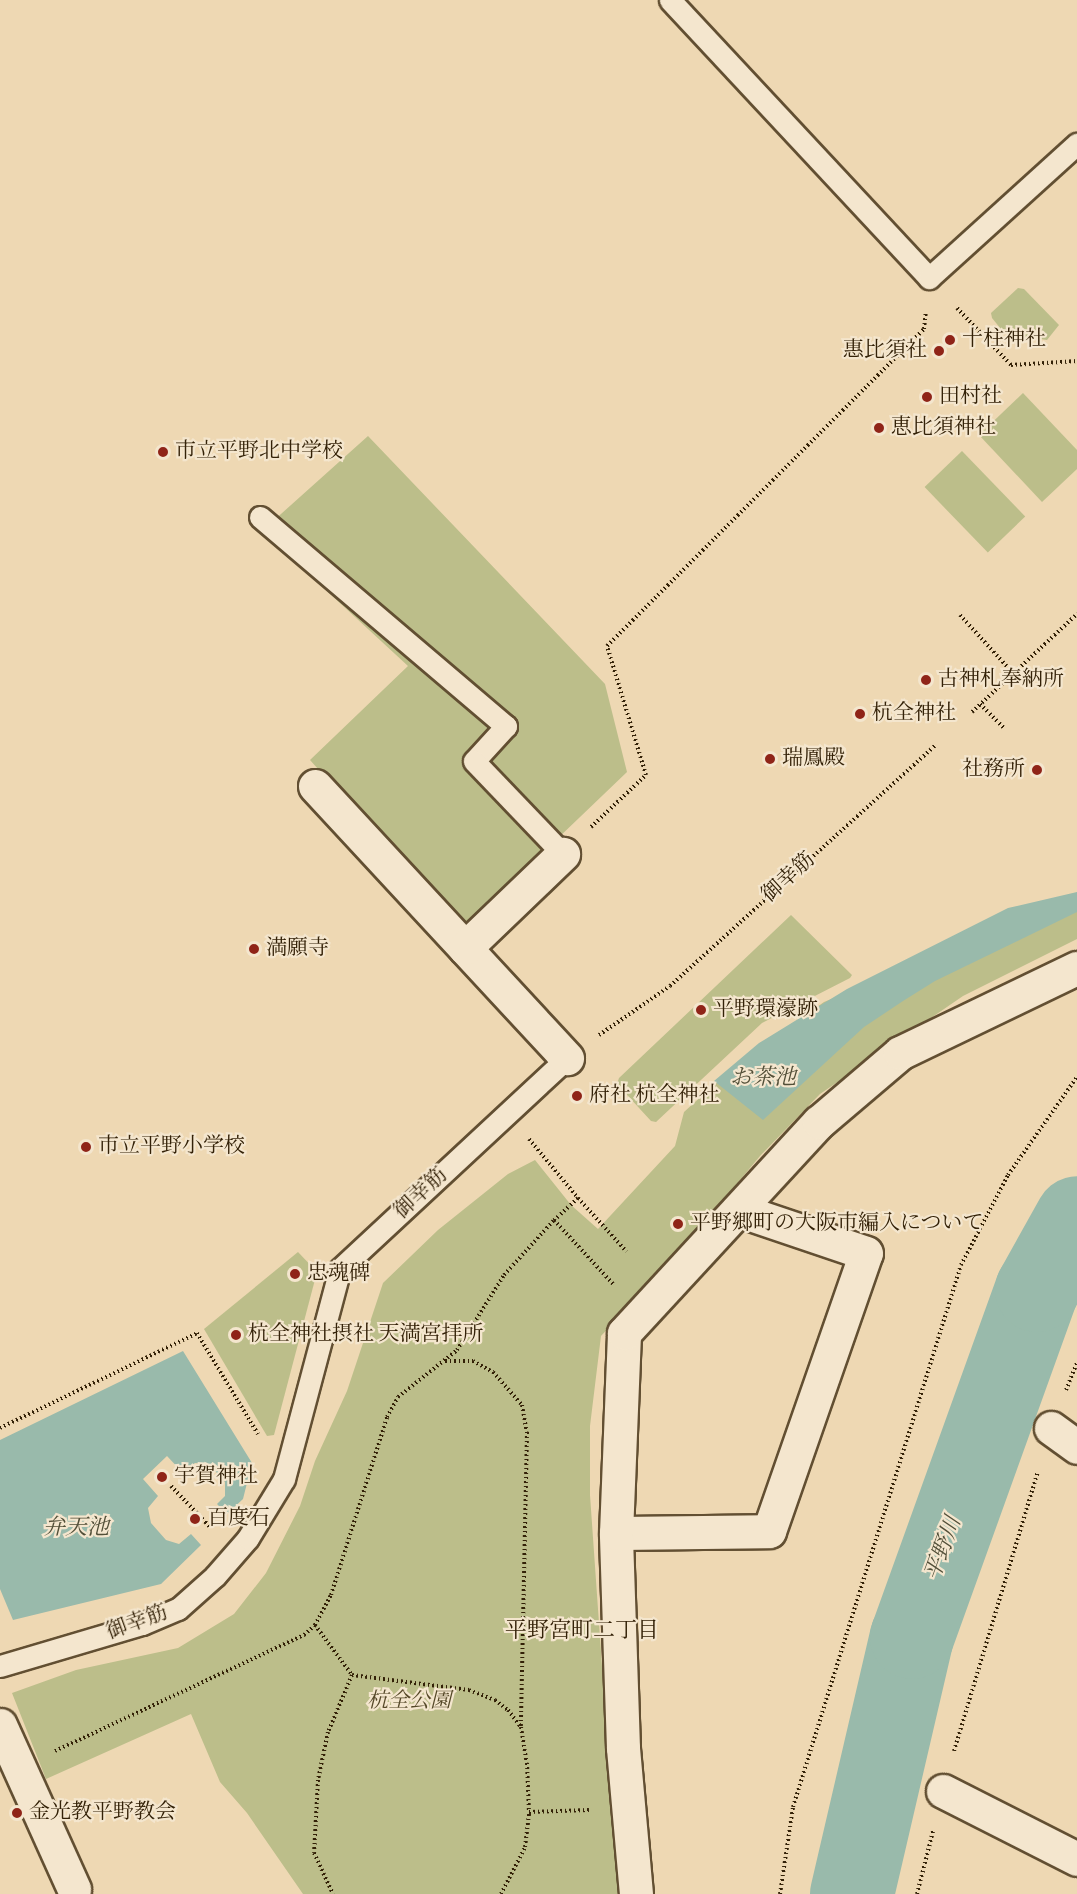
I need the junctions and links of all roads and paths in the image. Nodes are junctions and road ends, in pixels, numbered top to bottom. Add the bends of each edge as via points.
1 (670, 0) edge
2 (1077, 144) edge
3 (929, 278) junction
4 (957, 308) dead end
5 (1077, 361) edge
6 (261, 516) dead end
7 (1077, 614) edge
8 (960, 615) dead end
9 (1013, 673) junction
10 (980, 704) junction
11 (972, 712) dead end
12 (1005, 729) dead end
13 (936, 745) dead end
14 (315, 786) dead end
15 (564, 854) junction
16 (465, 948) junction
17 (1077, 968) edge
18 (567, 1058) junction
19 (1077, 1077) edge
20 (508, 1113) junction
21 (578, 1198) junction
22 (738, 1210) junction
23 (554, 1220) junction
24 (626, 1251) dead end
25 (618, 1289) dead end
26 (445, 1361) junction
27 (1077, 1363) edge
28 (0, 1428) edge
29 (1064, 1438) edge
30 (285, 1479) junction
31 (171, 1486) dead end
32 (201, 1518) dead end
33 (616, 1533) junction
34 (315, 1625) junction
35 (0, 1666) edge
36 (351, 1675) junction
37 (0, 1725) edge
38 (521, 1727) junction
39 (20, 1768) junction
40 (943, 1791) junction
41 (628, 1808) junction
42 (529, 1812) junction
43 (1077, 1859) edge
44 (74, 1890) dead end
45 (333, 1894) edge
46 (501, 1894) edge
47 (636, 1894) edge
48 (780, 1894) edge
49 (917, 1894) edge

1 - 3 lane
2 - 3 lane
3 - 15 path via 924,329 607,646 646,775
4 - 5 path via 1011,365
6 - 15 lane via 506,726 474,761
7 - 9 path
8 - 9 path
9 - 10 path
10 - 11 path
10 - 12 path
13 - 18 path, 御幸筋 via 670,986
14 - 16 street
15 - 16 street
16 - 18 street
17 - 22 street via 900,1053 819,1122
18 - 20 lane, 御幸筋
19 - 48 path via 1008,1175 961,1265 793,1807
20 - 21 path
20 - 30 lane, 御幸筋 via 340,1269
21 - 23 path
21 - 24 path
22 - 33 street via 624,1333
22 - 33 street via 866,1253 769,1531
23 - 25 path
23 - 26 path via 504,1275 457,1350
26 - 34 path via 414,1382 387,1417 331,1595
26 - 38 path via 473,1361 493,1372 522,1405 527,1432
27 - 29 path
28 - 30 path via 197,1333
29 - 40 path
30 - 35 lane, 御幸筋 via 248,1538 215,1576 178,1608 142,1624
31 - 32 path
33 - 41 street
34 - 36 path
34 - 39 path via 304,1635
36 - 38 path via 469,1690 502,1705
36 - 45 path via 328,1732 318,1780 314,1853
37 - 39 street
38 - 42 path via 528,1763
39 - 44 street
40 - 43 street
40 - 49 path
41 - 42 path
41 - 47 street
42 - 46 path via 525,1846

